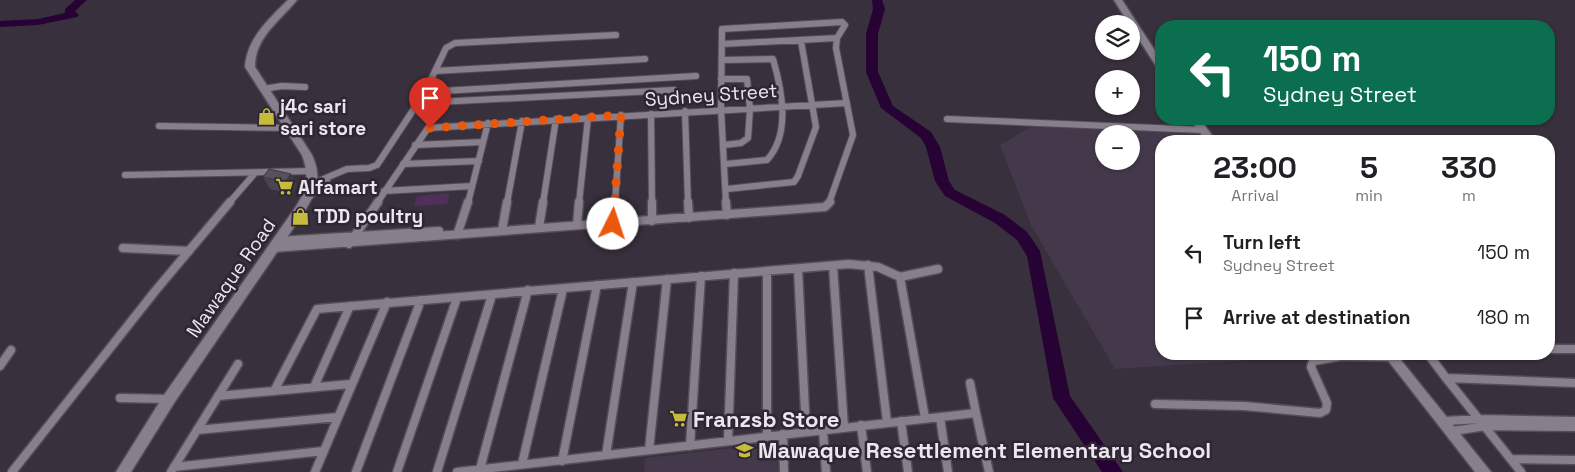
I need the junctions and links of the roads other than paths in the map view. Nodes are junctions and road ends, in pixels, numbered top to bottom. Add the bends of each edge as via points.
1 (293, 0) edge
2 (1118, 0) edge
3 (616, 34) dead end
4 (837, 38) junction
5 (802, 41) junction
6 (722, 44) junction
7 (1155, 57) edge
8 (645, 59) dead end
9 (722, 60) junction
10 (435, 71) junction
11 (696, 76) dead end
12 (721, 79) junction
13 (305, 87) dead end
14 (263, 90) junction
15 (674, 90) dead end
16 (425, 92) junction
17 (418, 103) junction
18 (847, 103) junction
19 (813, 104) junction
20 (780, 106) junction
21 (750, 108) junction
22 (721, 109) junction
23 (685, 111) junction
24 (651, 114) junction
25 (621, 115) junction
26 (588, 118) junction
27 (556, 119) junction
28 (947, 119) dead end
29 (522, 121) junction
30 (488, 123) junction
31 (1199, 125) edge
32 (159, 126) dead end
33 (290, 128) junction
34 (1202, 130) junction
35 (1206, 135) edge
36 (483, 142) junction
37 (724, 144) junction
38 (415, 145) junction
39 (478, 161) junction
40 (403, 164) junction
41 (726, 164) junction
42 (313, 171) junction
43 (255, 173) junction
44 (125, 175) dead end
45 (334, 176) junction
46 (314, 183) junction
47 (472, 186) junction
48 (727, 189) junction
49 (384, 191) junction
50 (306, 200) junction
51 (727, 215) junction
52 (689, 218) junction
53 (652, 221) junction
54 (613, 224) junction
55 (577, 225) junction
56 (539, 227) junction
57 (502, 230) junction
58 (460, 233) junction
59 (351, 241) junction
60 (276, 244) junction
61 (123, 248) dead end
62 (189, 251) junction
63 (833, 266) junction
64 (868, 266) junction
65 (798, 269) junction
66 (938, 269) dead end
67 (767, 272) junction
68 (734, 273) junction
69 (701, 276) junction
70 (900, 277) junction
71 (667, 279) junction
72 (633, 282) junction
73 (597, 285) junction
74 (563, 289) junction
75 (528, 290) junction
76 (492, 294) junction
77 (457, 298) junction
78 (421, 300) junction
79 (387, 302) junction
80 (350, 306) junction
81 (1555, 349) edge
82 (11, 350) dead end
83 (1575, 350) edge
84 (1317, 360) edge
85 (1394, 360) edge
86 (1432, 360) edge
87 (1, 362) edge
88 (238, 364) dead end
89 (1446, 378) junction
90 (970, 383) dead end
91 (1575, 383) edge
92 (351, 384) junction
93 (314, 387) junction
94 (274, 391) junction
95 (218, 396) junction
96 (120, 398) dead end
97 (169, 399) junction
98 (1155, 404) dead end
99 (976, 413) junction
100 (338, 417) junction
101 (925, 418) junction
102 (940, 418) junction
103 (901, 421) junction
104 (1575, 421) edge
105 (887, 422) junction
106 (1483, 422) junction
107 (861, 425) junction
108 (1449, 426) junction
109 (844, 427) junction
110 (1575, 427) edge
111 (197, 430) junction
112 (823, 430) junction
113 (806, 431) junction
114 (783, 434) junction
115 (767, 436) junction
116 (728, 441) junction
117 (690, 446) junction
118 (649, 450) junction
119 (323, 451) junction
120 (606, 455) junction
121 (1512, 459) junction
122 (1575, 460) edge
123 (562, 461) junction
124 (522, 464) junction
125 (172, 469) edge
126 (480, 469) junction
127 (12, 472) edge
128 (123, 472) edge
129 (315, 472) edge
130 (356, 472) edge
131 (398, 472) edge
132 (437, 472) edge
133 (457, 472) edge
134 (784, 472) edge
135 (826, 472) edge
136 (867, 472) edge
137 (908, 472) edge
138 (948, 472) edge
139 (989, 472) edge
140 (1484, 472) edge
141 (1521, 472) edge

1 - 14 main road, Mawaque Road via 267,28 252,51 250,67
2 - 7 main road
3 - 10 street via 455,43 446,48
4 - 5 street
4 - 6 street via 845,25 842,22 724,28
4 - 18 street via 836,48
5 - 6 street
5 - 19 street
6 - 9 street
8 - 10 street
9 - 12 street
9 - 20 street via 773,60
10 - 16 street
11 - 16 street
12 - 21 street via 747,79
12 - 22 street
13 - 14 street via 282,86
14 - 33 main road, Mawaque Road
15 - 17 street
16 - 17 street
17 - 45 street via 377,165 368,170 343,170
18 - 19 street, Sydney Street
18 - 51 street via 853,138 828,206
19 - 20 street, Sydney Street
19 - 48 street via 815,134 794,182
20 - 21 street, Sydney Street
20 - 41 street via 782,132 770,158
21 - 22 street, Sydney Street
21 - 37 street via 748,138 741,143
22 - 23 street, Sydney Street
22 - 37 street
23 - 24 street, Sydney Street
23 - 52 street
24 - 25 street, Sydney Street
24 - 53 street
25 - 26 street, Sydney Street
25 - 54 street
26 - 27 street, Sydney Street
26 - 55 street
27 - 29 street, Sydney Street
27 - 56 street
28 - 34 street
29 - 30 street, Sydney Street
29 - 57 street
30 - 36 street
30 - 38 street, Sydney Street via 428,128
31 - 34 main road
32 - 33 street
33 - 42 main road, Mawaque Road
34 - 35 main road
36 - 38 street
36 - 39 street
37 - 41 street
38 - 40 street
39 - 40 street
39 - 47 street
40 - 49 street
41 - 48 street
42 - 43 street
42 - 46 main road, Mawaque Road
43 - 44 street
43 - 62 street
45 - 46 street
45 - 50 street
46 - 50 main road, Mawaque Road
47 - 49 street
47 - 58 street
48 - 51 street
49 - 59 street
50 - 60 main road, Mawaque Road
51 - 52 street
52 - 53 street
53 - 54 street
54 - 55 street
55 - 56 street
56 - 57 street
57 - 58 street
58 - 59 street via 394,235
59 - 60 street
60 - 97 main road, Mawaque Road
61 - 62 street
62 - 127 street
63 - 64 street
63 - 65 street
63 - 109 street
64 - 70 street
64 - 105 street
65 - 67 street
65 - 113 street
66 - 70 street
67 - 68 street
67 - 115 street
68 - 69 street
68 - 116 street
69 - 71 street
69 - 117 street
70 - 101 street
71 - 72 street
71 - 118 street
72 - 73 street
72 - 120 street
73 - 74 street
73 - 123 street
74 - 75 street
74 - 124 street
75 - 76 street
75 - 126 street
76 - 77 street
76 - 132 street
77 - 78 street
77 - 131 street
78 - 79 street
78 - 130 street
79 - 80 street
79 - 92 street
80 - 93 street
80 - 94 street via 316,310
81 - 83 street
82 - 87 street
84 - 98 street via 1311,367 1327,403 1326,410 1320,413 1244,406
85 - 108 main road
86 - 89 street
88 - 95 street
89 - 91 street
89 - 106 street
90 - 99 street
92 - 93 street
92 - 100 street
93 - 94 street
94 - 95 street
95 - 111 street
96 - 97 street
97 - 128 main road, Mawaque Road
99 - 102 street
99 - 139 street
100 - 111 street
100 - 119 street
101 - 102 street
101 - 103 street
102 - 138 street
103 - 105 street
103 - 137 street
104 - 106 street
105 - 107 street
106 - 108 street
106 - 110 street
106 - 121 street
107 - 109 street
107 - 136 street
108 - 140 main road
109 - 112 street
111 - 125 street
112 - 113 street
112 - 135 street
113 - 114 street
114 - 115 street
114 - 134 street
115 - 116 street
116 - 117 street
117 - 118 street
118 - 120 street
119 - 125 street
119 - 129 street
120 - 123 street
121 - 122 street
121 - 141 street
123 - 124 street
124 - 126 street
126 - 133 street

